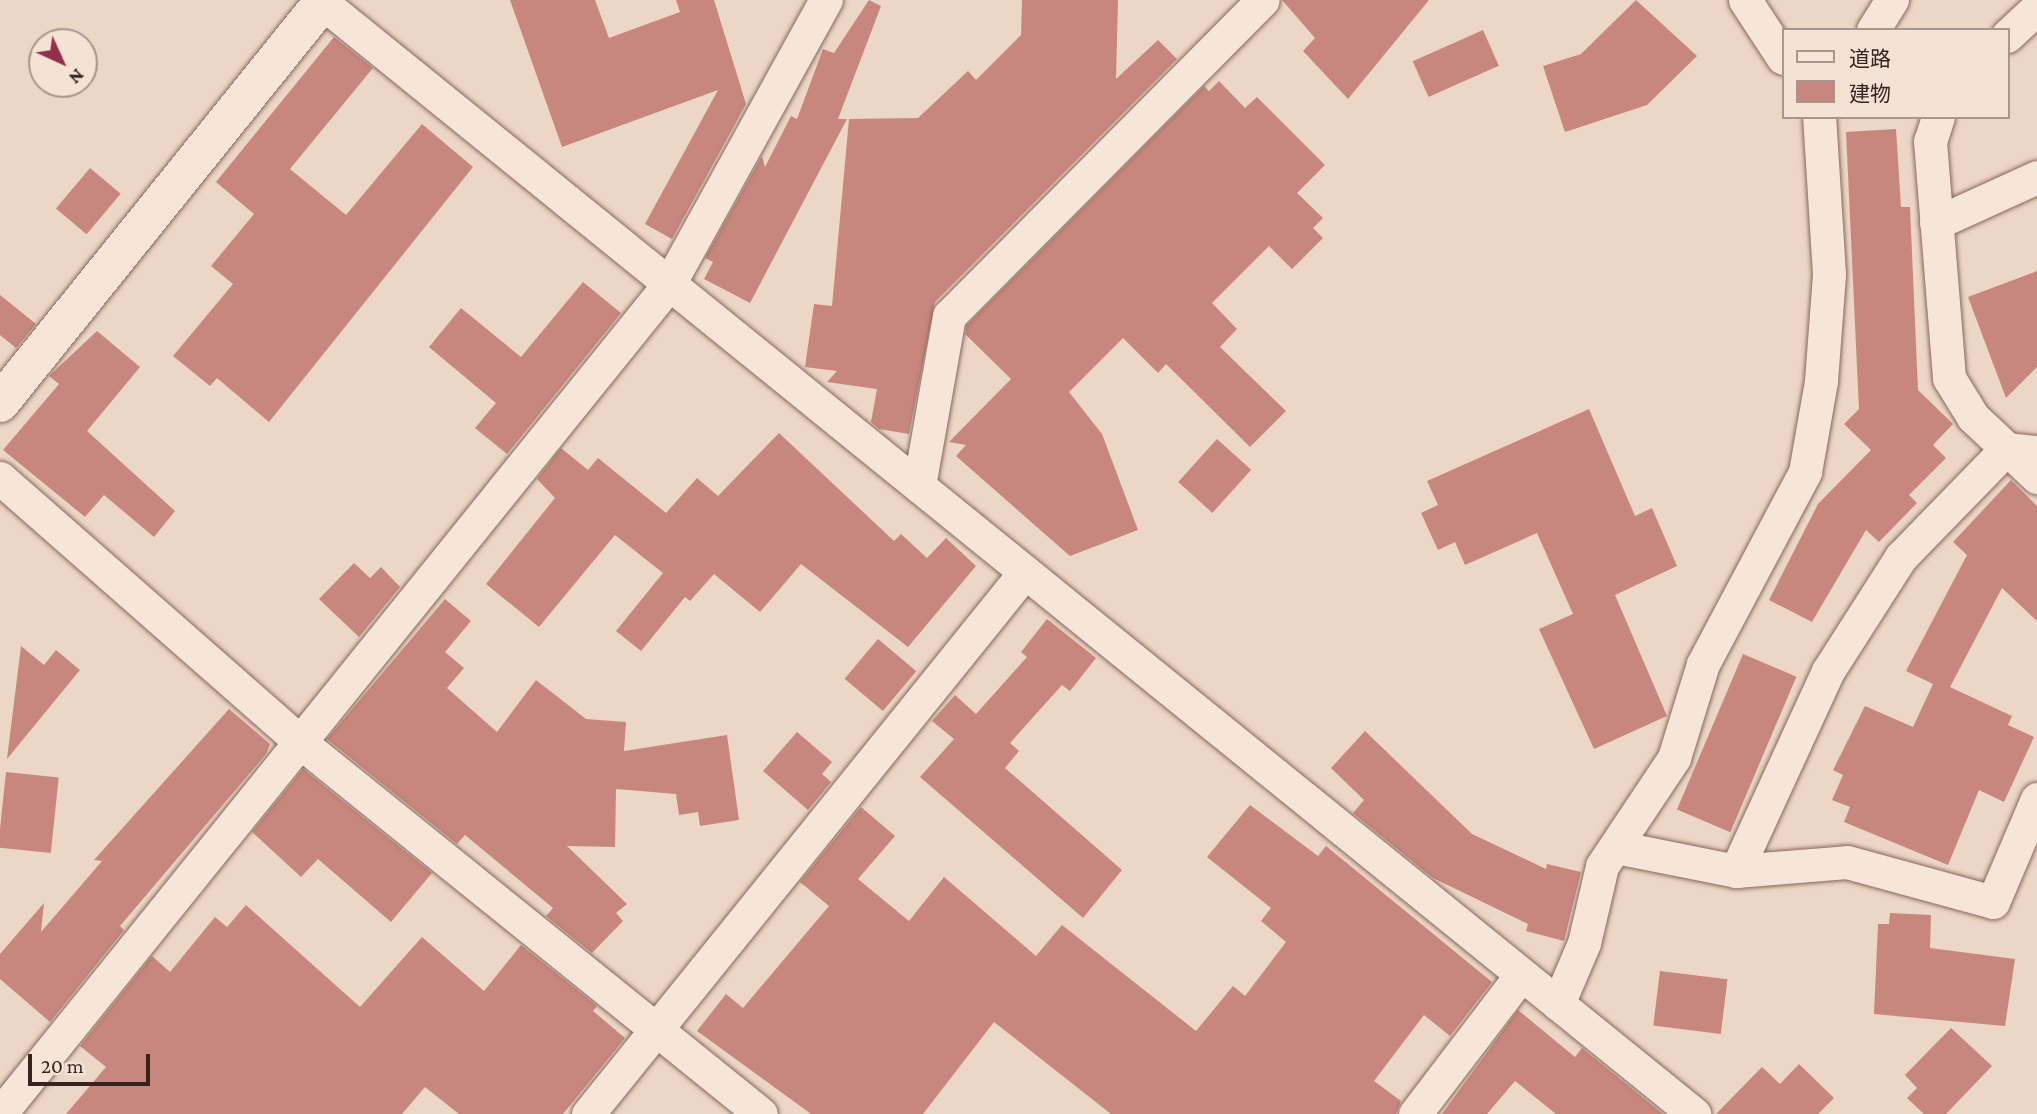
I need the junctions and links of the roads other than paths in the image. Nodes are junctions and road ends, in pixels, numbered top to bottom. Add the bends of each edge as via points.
1 (826, 0) edge
2 (1264, 0) edge
3 (1745, 0) edge
4 (1892, 0) edge
5 (320, 1) edge
6 (2037, 8) edge
7 (1873, 28) edge
8 (2009, 34) edge
9 (1782, 56) edge
10 (1819, 119) edge
11 (1937, 119) edge
12 (2037, 177) edge
13 (1936, 223) junction
14 (669, 284) junction
15 (0, 403) edge
16 (2021, 451) edge
17 (2037, 477) edge
18 (0, 478) edge
19 (919, 486) junction
20 (1025, 572) junction
21 (300, 741) junction
22 (2037, 799) edge
23 (1616, 847) junction
24 (1736, 871) junction
25 (1521, 975) junction
26 (1558, 1004) junction
27 (656, 1031) junction
28 (0, 1114) edge
29 (588, 1114) edge
30 (761, 1114) edge
31 (1415, 1114) edge
32 (1694, 1114) edge

1 - 14 street
2 - 19 street via 949,316
3 - 9 street
4 - 7 street
5 - 14 street
5 - 15 street
6 - 8 street
10 - 23 street via 1829,274 1821,381 1805,472 1703,664 1674,758
11 - 13 street via 1930,141
12 - 13 street
13 - 16 street via 1950,378 1973,417
14 - 19 street
14 - 21 street
16 - 17 street
16 - 24 street via 1900,557 1828,671
18 - 21 street
19 - 20 street
20 - 25 street
20 - 27 street
21 - 27 street
21 - 28 street
22 - 24 street via 1993,902 1847,862
23 - 24 street
23 - 26 street via 1602,866 1584,943
25 - 26 street
25 - 31 street
26 - 32 street
27 - 29 street
27 - 30 street

